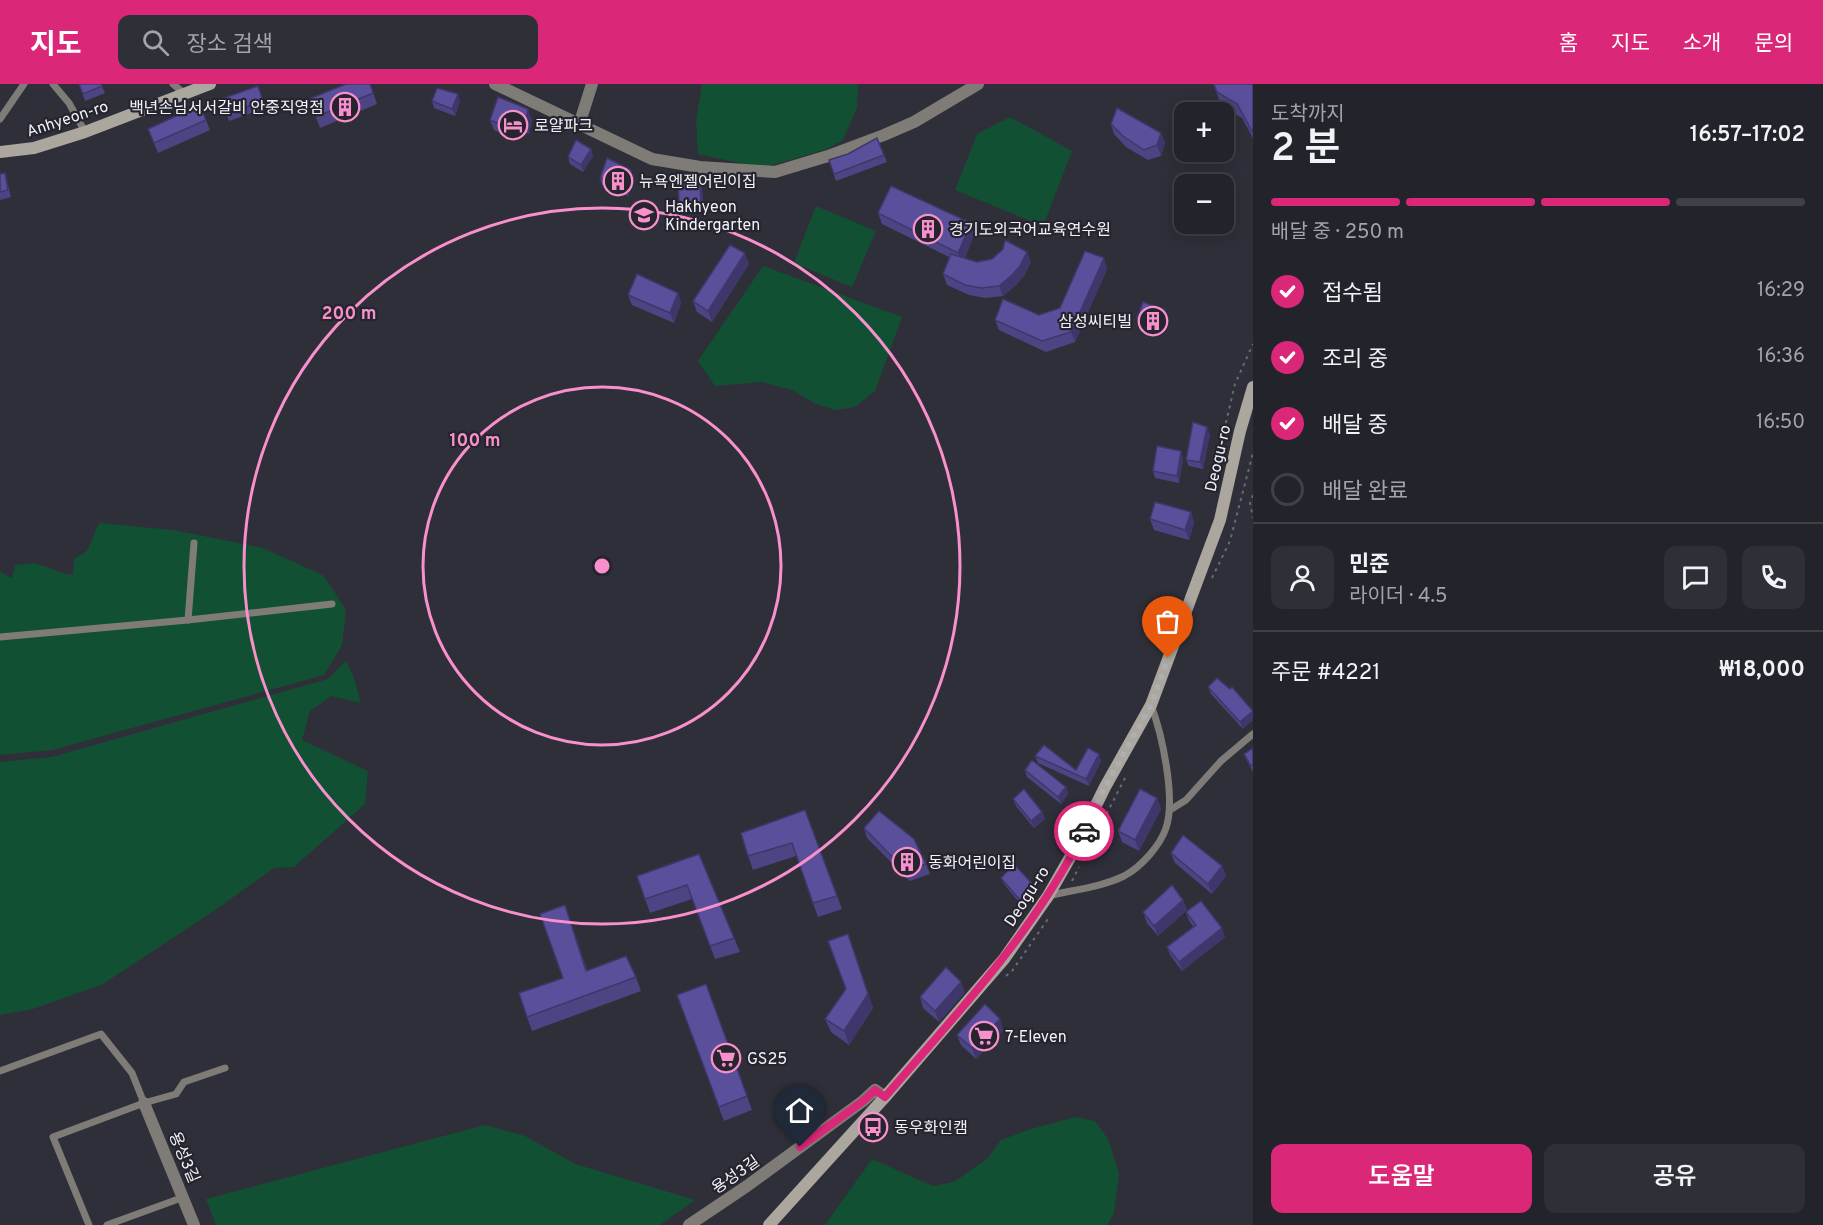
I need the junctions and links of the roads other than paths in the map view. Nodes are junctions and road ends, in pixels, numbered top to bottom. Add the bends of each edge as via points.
1 (24, 84) edge
2 (53, 84) edge
3 (173, 84) edge
4 (210, 84) edge
5 (495, 84) edge
6 (592, 84) edge
7 (978, 84) edge
8 (185, 94) junction
9 (0, 119) edge
10 (579, 125) junction
11 (85, 132) junction
12 (0, 152) edge
13 (1253, 387) edge
14 (194, 543) dead end
15 (332, 604) dead end
16 (188, 620) junction
17 (0, 637) edge
18 (1151, 705) junction
19 (1253, 734) edge
20 (1170, 810) junction
21 (1048, 896) junction
22 (225, 1068) dead end
23 (0, 1071) edge
24 (885, 1097) junction
25 (144, 1102) junction
26 (184, 1197) junction
27 (88, 1225) edge
28 (107, 1225) edge
29 (194, 1225) edge
30 (689, 1225) edge
31 (769, 1225) edge

1 - 9 lane
2 - 11 lane
3 - 8 lane
4 - 8 street, Anhyeon-ro
5 - 10 street
6 - 10 street
7 - 10 street via 884,135 775,171 652,159
8 - 11 street, Anhyeon-ro
11 - 12 street, Anhyeon-ro via 34,148
13 - 18 street, Deogu-ro via 1220,520
14 - 16 lane
15 - 16 lane
16 - 17 lane
18 - 20 lane via 1169,782
18 - 21 street, Deogu-ro
19 - 20 lane via 1221,761 1186,800
20 - 21 lane via 1166,829 1142,864 1101,884
21 - 24 street, Deogu-ro via 1004,959
22 - 25 lane via 184,1082 176,1094
23 - 25 lane via 101,1034 132,1073
24 - 30 street, 용성3길 via 875,1090
24 - 31 street, Deogu-ro
25 - 26 street, 용성3길
25 - 27 lane via 53,1137
26 - 28 lane
26 - 29 street, 용성3길

